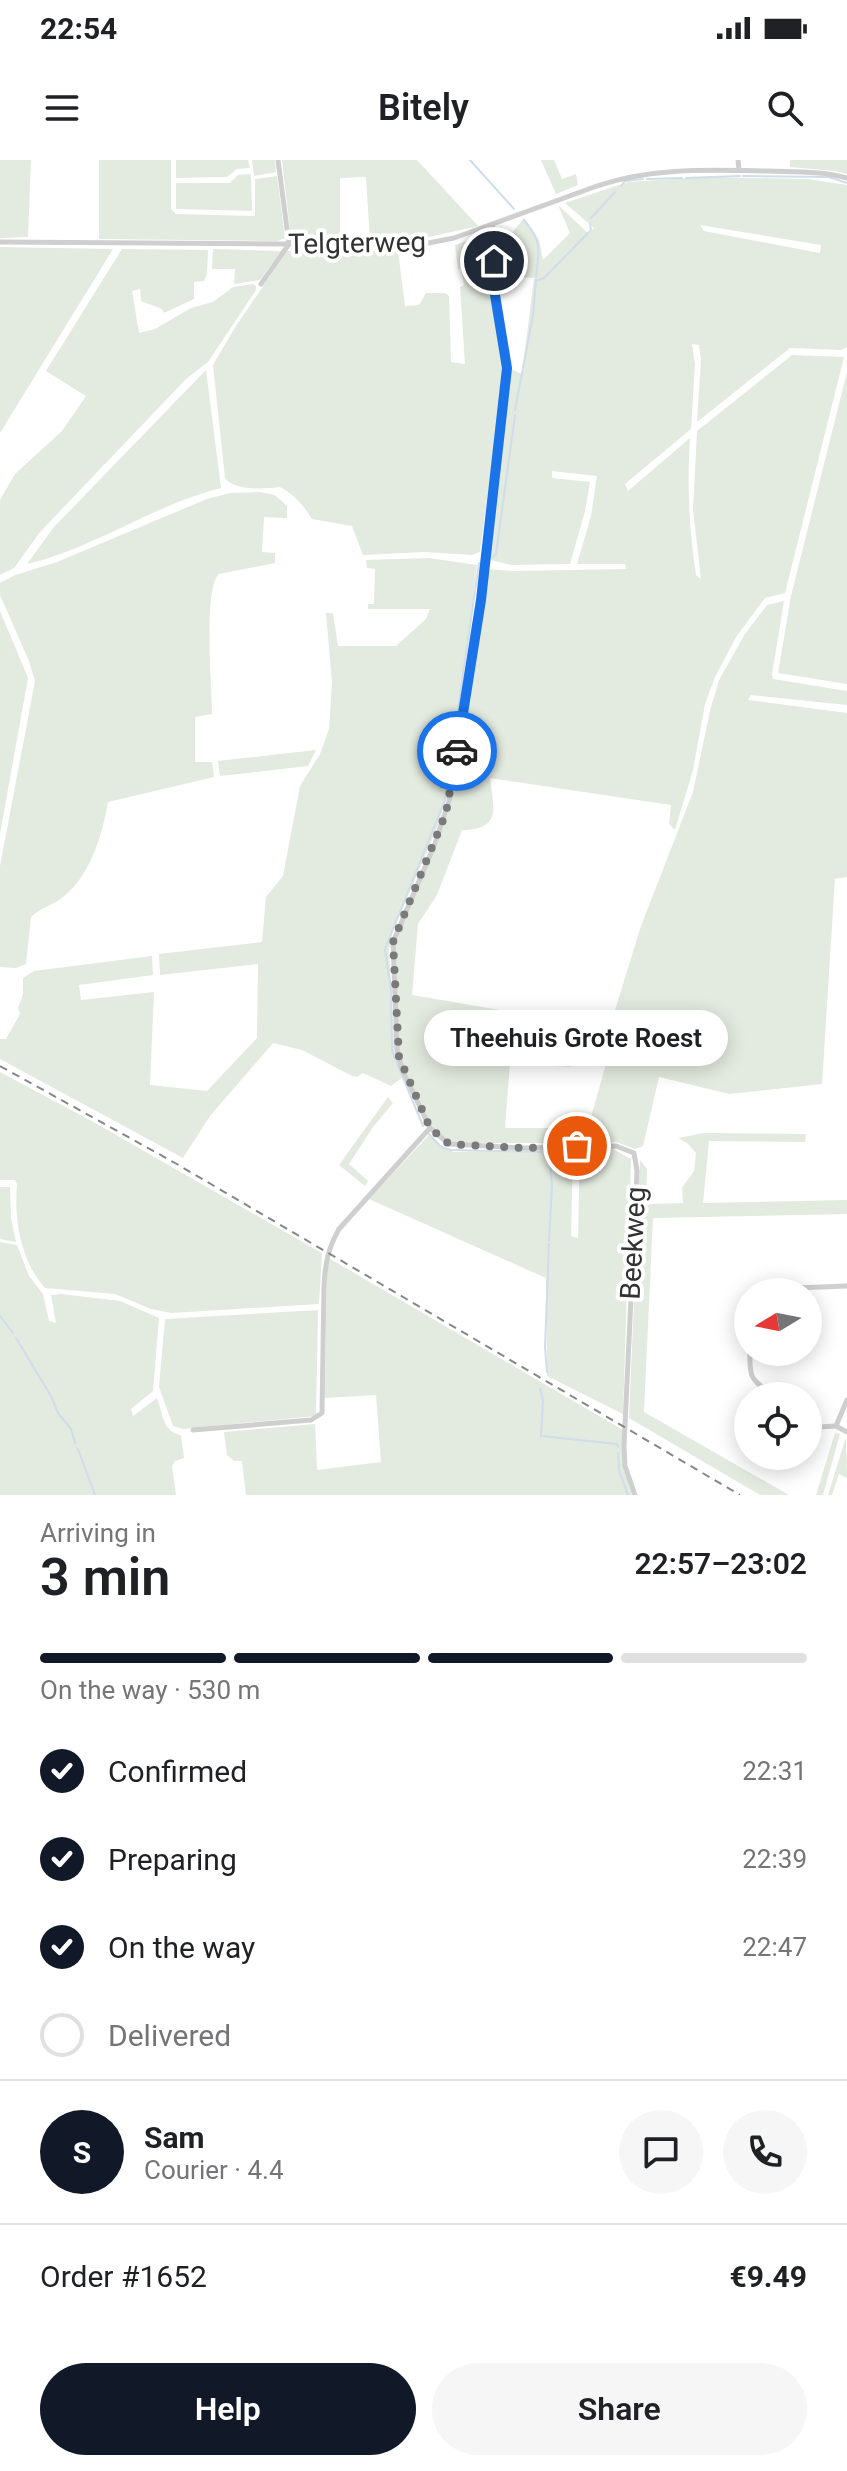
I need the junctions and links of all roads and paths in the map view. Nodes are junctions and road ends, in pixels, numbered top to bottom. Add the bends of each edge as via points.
1 (278, 160) edge
2 (738, 160) edge
3 (739, 170) junction
4 (847, 178) edge
5 (492, 225) junction
6 (0, 242) edge
7 (289, 244) junction
8 (261, 284) dead end
9 (430, 1128) junction
10 (847, 1286) edge
11 (822, 1287) edge
12 (847, 1400) edge
13 (836, 1426) junction
14 (822, 1427) edge
15 (193, 1430) dead end
16 (847, 1432) edge
17 (635, 1495) edge

1 - 7 street
2 - 3 street
3 - 4 street, Telgterweg
3 - 5 street, Telgterweg via 620,178
5 - 7 street, Telgterweg via 418,245
5 - 9 street via 494,289 507,368 481,600 449,801 391,951 397,1049
6 - 7 street, Telgterweg
7 - 8 street
9 - 15 street via 332,1241 325,1266 322,1413 311,1420
9 - 17 street, Beekweg via 458,1146 616,1146 634,1153 624,1446
10 - 11 street
12 - 13 street
13 - 14 street
13 - 16 street

